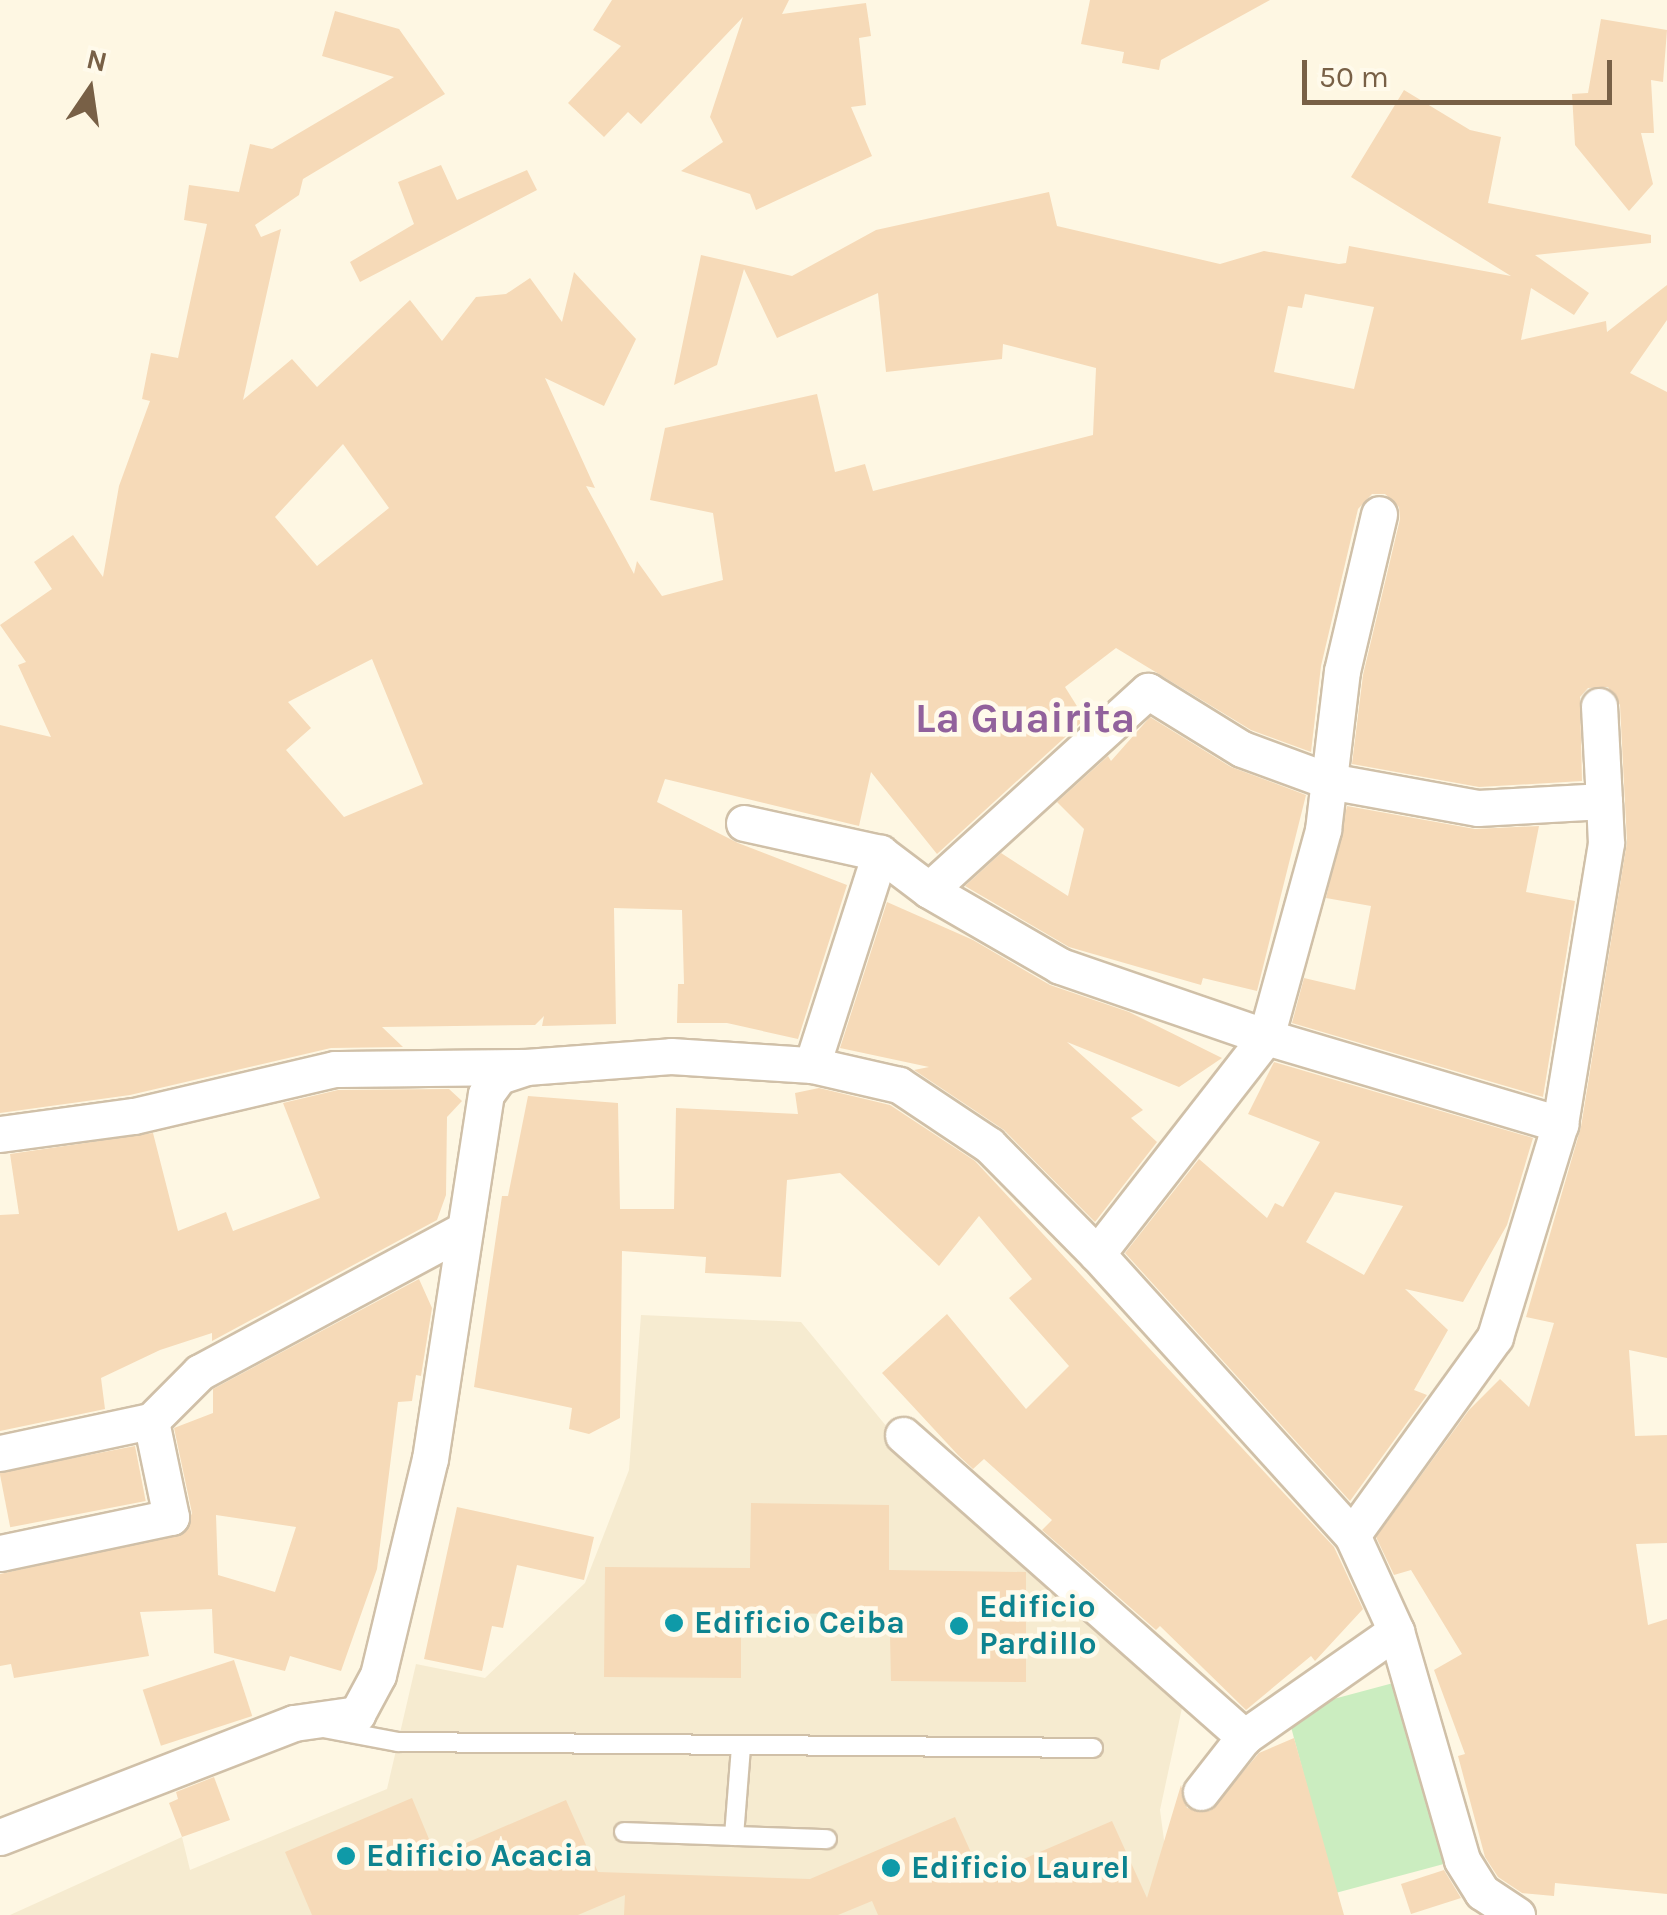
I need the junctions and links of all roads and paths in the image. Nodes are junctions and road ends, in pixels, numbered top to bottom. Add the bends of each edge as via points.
1 (1379, 514) dead end
2 (1599, 706) dead end
3 (1329, 782) junction
4 (1604, 802) junction
5 (744, 824) dead end
6 (880, 853) junction
7 (928, 890) junction
8 (1266, 1036) junction
9 (812, 1065) junction
10 (526, 1066) junction
11 (1560, 1124) junction
12 (0, 1134) edge
13 (464, 1230) junction
14 (1097, 1254) junction
15 (151, 1421) junction
16 (903, 1435) dead end
17 (0, 1453) edge
18 (1352, 1535) junction
19 (0, 1553) edge
20 (1396, 1631) junction
21 (294, 1723) junction
22 (1244, 1737) junction
23 (741, 1746) junction
24 (1093, 1748) dead end
25 (1200, 1792) dead end
26 (624, 1832) dead end
27 (734, 1836) junction
28 (0, 1838) edge
29 (828, 1840) dead end
30 (1517, 1915) edge

1 - 3 street via 1342,671
2 - 4 street
3 - 4 street via 1478,808
3 - 7 street via 1242,749 1148,690
3 - 8 street via 1323,830
4 - 11 street via 1606,844
5 - 6 street
6 - 7 street
6 - 9 street
7 - 8 street via 1060,966
8 - 11 street
8 - 14 street
9 - 10 street via 671,1056
9 - 14 street via 900,1085 944,1110 989,1145
10 - 12 street via 335,1069 134,1116
10 - 13 street via 499,1076 486,1094
11 - 18 street via 1495,1337
13 - 15 street via 200,1372
13 - 21 street via 430,1459 378,1676 357,1714
14 - 18 street
15 - 17 street
15 - 19 street via 171,1516
16 - 22 street
18 - 20 street
20 - 22 street
20 - 30 street via 1462,1860 1482,1892
21 - 23 lane via 398,1742
21 - 28 street
22 - 25 street
23 - 24 lane
23 - 27 lane
26 - 27 lane
27 - 29 lane

